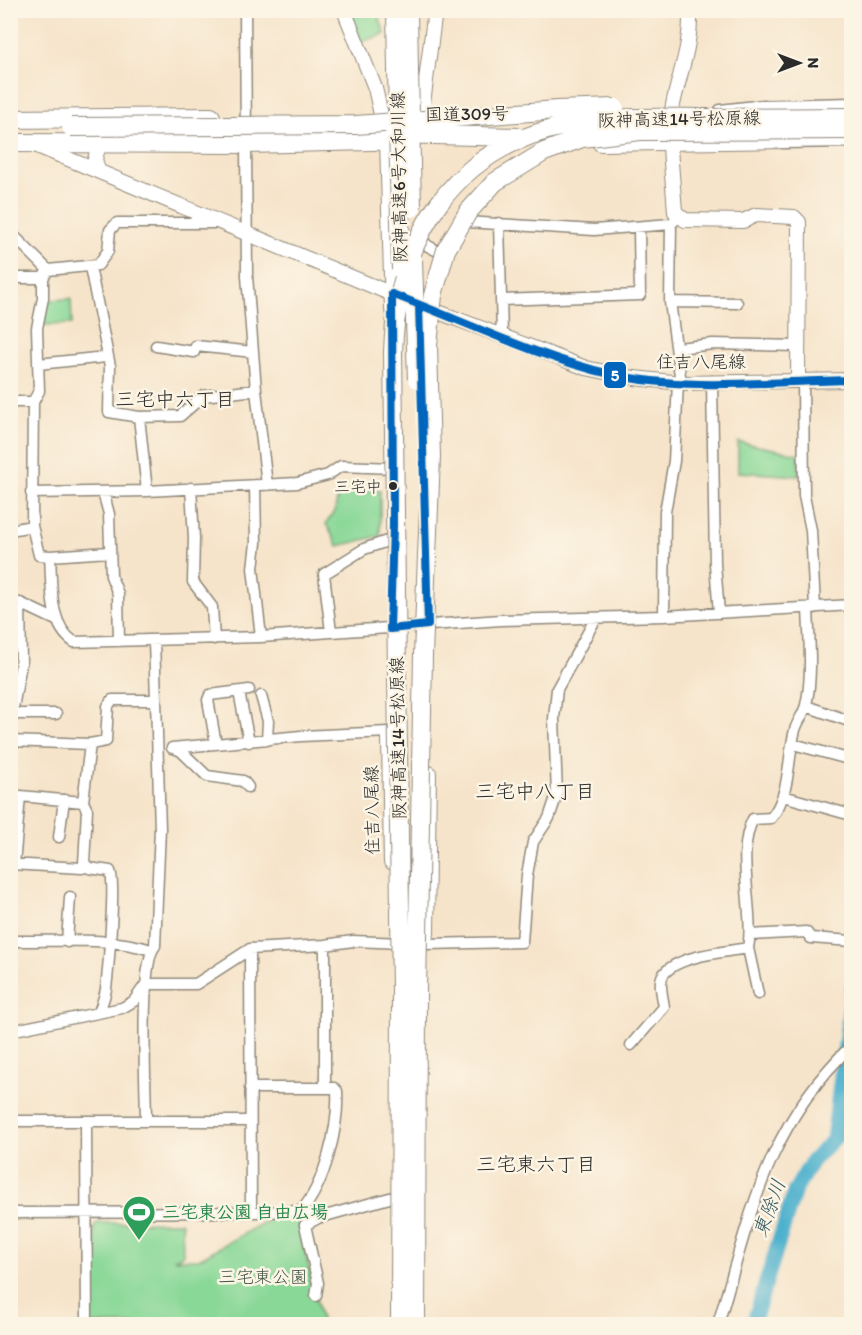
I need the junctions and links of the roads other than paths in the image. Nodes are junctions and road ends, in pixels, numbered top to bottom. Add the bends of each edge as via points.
1 (245, 10) edge
2 (344, 10) edge
3 (419, 10) edge
4 (435, 10) edge
5 (690, 10) edge
6 (398, 14) edge
7 (852, 103) edge
8 (852, 109) edge
9 (720, 110) junction
10 (672, 111) junction
11 (421, 115) junction
12 (852, 116) edge
13 (248, 117) junction
14 (10, 118) edge
15 (381, 119) junction
16 (10, 126) edge
17 (71, 130) junction
18 (852, 130) edge
19 (10, 135) edge
20 (419, 140) junction
21 (852, 140) edge
22 (387, 141) junction
23 (565, 141) junction
24 (583, 143) junction
25 (670, 143) junction
26 (10, 144) edge
27 (34, 144) junction
28 (247, 144) junction
29 (99, 145) junction
30 (98, 170) junction
31 (674, 220) junction
32 (467, 222) junction
33 (224, 223) junction
34 (499, 223) junction
35 (639, 228) junction
36 (10, 232) edge
37 (245, 232) junction
38 (418, 236) junction
39 (449, 256) junction
40 (90, 267) junction
41 (45, 274) junction
42 (10, 278) edge
43 (392, 294) junction
44 (501, 300) junction
45 (670, 302) junction
46 (737, 303) dead end
47 (417, 309) junction
48 (502, 335) junction
49 (156, 346) dead end
50 (798, 346) junction
51 (678, 348) junction
52 (253, 352) junction
53 (106, 357) junction
54 (38, 363) junction
55 (800, 380) junction
56 (852, 380) edge
57 (712, 381) junction
58 (680, 383) junction
59 (256, 390) junction
60 (10, 402) edge
61 (33, 402) junction
62 (139, 417) junction
63 (393, 468) junction
64 (255, 485) junction
65 (267, 485) junction
66 (190, 488) junction
67 (147, 491) junction
68 (103, 492) junction
69 (31, 493) junction
70 (32, 526) junction
71 (10, 530) edge
72 (393, 539) junction
73 (109, 552) junction
74 (50, 556) junction
75 (15, 603) edge
76 (852, 605) edge
77 (811, 608) junction
78 (719, 613) junction
79 (664, 616) junction
80 (596, 618) junction
81 (56, 620) junction
82 (428, 625) junction
83 (390, 629) junction
84 (331, 632) junction
85 (261, 637) junction
86 (214, 639) junction
87 (119, 641) junction
88 (154, 641) junction
89 (423, 655) junction
90 (15, 678) edge
91 (261, 696) dead end
92 (156, 700) junction
93 (806, 706) junction
94 (56, 714) dead end
95 (11, 719) edge
96 (852, 722) edge
97 (389, 732) junction
98 (267, 740) junction
99 (10, 741) edge
100 (249, 742) junction
101 (90, 744) junction
102 (216, 744) junction
103 (793, 744) junction
104 (159, 747) junction
105 (172, 748) junction
106 (852, 760) edge
107 (248, 788) dead end
108 (15, 795) edge
109 (783, 796) junction
110 (64, 800) junction
111 (83, 802) junction
112 (844, 813) dead end
113 (59, 837) dead end
114 (12, 865) edge
115 (87, 866) junction
116 (70, 897) dead end
117 (750, 935) junction
118 (10, 941) edge
119 (852, 941) edge
120 (67, 942) junction
121 (108, 943) junction
122 (395, 943) junction
123 (427, 944) junction
124 (325, 945) junction
125 (748, 948) junction
126 (250, 949) junction
127 (151, 950) junction
128 (146, 984) junction
129 (401, 991) junction
130 (758, 994) dead end
131 (99, 1012) junction
132 (10, 1031) edge
133 (631, 1045) dead end
134 (852, 1045) edge
135 (250, 1088) junction
136 (325, 1088) junction
137 (10, 1121) edge
138 (86, 1121) junction
139 (146, 1121) junction
140 (250, 1121) junction
141 (393, 1197) junction
142 (424, 1197) junction
143 (310, 1202) junction
144 (301, 1211) junction
145 (86, 1212) junction
146 (251, 1212) junction
147 (10, 1213) edge
148 (332, 1214) junction
149 (318, 1218) junction
150 (316, 1296) dead end
151 (87, 1324) edge
152 (395, 1324) edge
153 (400, 1324) edge
154 (416, 1324) edge
155 (424, 1324) edge
156 (718, 1324) edge

1 - 13 street
2 - 15 main road, 住吉八尾線 via 375,88
3 - 47 highway, bridge
4 - 11 main road
5 - 10 main road via 689,41
6 - 47 highway, 阪神高速6号大和川線, bridge
6 - 129 highway, 阪神高速6号大和川線, bridge via 408,642
7 - 9 street
8 - 9 highway, 国道309号
9 - 10 highway, 国道309号
10 - 11 highway, 国道309号
10 - 25 main road
11 - 15 highway, 国道309号
11 - 20 main road
12 - 17 highway, bridge via 597,108 356,125
12 - 129 highway, 阪神高速14号松原線, bridge via 634,118 548,129 508,144 473,168 444,196 423,228 400,288 394,329
13 - 14 highway, 国道309号
13 - 15 highway, 国道309号
13 - 28 street
15 - 22 main road, 住吉八尾線
16 - 17 highway
17 - 19 highway
17 - 21 highway, bridge
18 - 89 highway, 阪神高速14号松原線, bridge via 640,131 598,135 562,144 527,160 481,195 446,250 432,303
20 - 22 highway, 国道309号
20 - 23 highway, 国道309号
20 - 38 main road
21 - 25 street
21 - 25 highway, 国道309号 via 790,138
22 - 28 highway, 国道309号
22 - 43 main road, 住吉八尾線
23 - 24 street
23 - 25 highway, 国道309号
24 - 25 street
24 - 32 street via 538,160 504,181
25 - 31 main road
26 - 27 highway, 国道309号
27 - 29 highway, 国道309号
27 - 30 main road
28 - 29 highway, 国道309号
28 - 37 street
29 - 30 main road via 95,159
30 - 33 main road
31 - 35 street
31 - 45 street
31 - 50 main road via 743,221 756,215 794,217 799,222
32 - 34 street
32 - 39 street
33 - 37 main road
33 - 40 street via 117,223 110,230 104,258
34 - 35 street via 594,230
34 - 44 street
35 - 44 street via 640,295
36 - 41 street
37 - 43 main road
37 - 52 street
38 - 39 street
38 - 47 main road
39 - 47 street
40 - 41 street
40 - 53 street
41 - 42 street
41 - 54 street via 37,328
43 - 47 main road, 住吉八尾線
43 - 63 main road, 住吉八尾線
44 - 48 street
45 - 46 street
45 - 51 street
47 - 48 main road, 住吉八尾線
47 - 82 main road
47 - 89 highway, 阪神高速6号大和川線, bridge
48 - 58 main road, 住吉八尾線 via 586,368
49 - 52 street via 194,352 196,346
50 - 51 street via 713,344
50 - 55 main road
51 - 58 street
52 - 59 street
53 - 54 street
53 - 62 street via 110,366 109,412
54 - 61 street via 39,391
55 - 56 main road, 住吉八尾線
55 - 57 main road, 住吉八尾線
55 - 77 street via 804,496 811,530
57 - 58 main road, 住吉八尾線
57 - 78 street
58 - 79 street via 674,461 665,512
59 - 62 street via 202,396 180,416
59 - 65 street
60 - 61 street
61 - 69 street
62 - 67 street
63 - 65 street via 341,466 328,475 297,483
63 - 72 main road, 住吉八尾線
64 - 65 street
64 - 66 street
64 - 85 street via 253,568
66 - 67 street
66 - 86 street via 193,582 212,607
67 - 68 street
68 - 69 street
68 - 73 street via 109,514
69 - 70 street
70 - 71 street
70 - 74 street via 39,555
72 - 83 main road, 住吉八尾線
72 - 84 street via 364,549 324,574
73 - 74 street
73 - 87 street via 111,576 118,594
74 - 81 street
75 - 81 street
75 - 90 street via 21,664
76 - 77 street
77 - 78 street
77 - 93 street
78 - 79 street
79 - 80 street
80 - 82 street
80 - 123 street via 557,689 557,794 549,818 533,842 522,942
81 - 87 street via 64,636 74,642
82 - 83 street
82 - 123 main road
83 - 84 street
83 - 97 main road, 住吉八尾線
84 - 85 street
85 - 86 street
86 - 88 street
87 - 88 street
88 - 92 street
89 - 154 highway, 阪神高速14号松原線, bridge
90 - 95 street
91 - 98 street via 268,721
92 - 101 street via 112,700 108,706 106,741
92 - 104 street
93 - 96 street
93 - 103 street
94 - 95 street
97 - 98 street
97 - 122 main road, 住吉八尾線
98 - 100 street
99 - 101 street
100 - 102 street
100 - 102 street via 244,691 210,695
101 - 111 street
102 - 105 street
103 - 106 street
103 - 109 street
104 - 105 street
104 - 127 street via 160,866 155,946
105 - 107 street via 181,751 207,776 243,781
108 - 110 street
108 - 114 street
109 - 112 street
109 - 117 street via 771,818 753,819 750,824 746,859
110 - 111 street
110 - 113 street
111 - 115 street via 87,810
114 - 115 street
115 - 121 street via 110,871 113,876
116 - 120 street
117 - 119 street via 806,932 811,938
117 - 125 street
118 - 120 street
120 - 121 street
121 - 127 street
121 - 131 street via 106,990
122 - 123 street
122 - 124 street via 353,941
122 - 141 main road, 住吉八尾線
123 - 142 main road
124 - 126 street
124 - 136 street
125 - 130 street
125 - 133 street via 684,961 663,974 664,1007
126 - 128 street via 196,984
126 - 135 street
127 - 128 street
128 - 131 street via 134,1001 122,1008
128 - 139 street
129 - 153 highway, 阪神高速14号松原線, bridge
131 - 132 street
134 - 156 street via 812,1088 777,1142 760,1182
135 - 136 street
135 - 140 street
136 - 143 street via 337,1091 338,1113 328,1157
137 - 138 street
138 - 139 street
138 - 145 street
139 - 140 street
140 - 146 street
141 - 142 street
141 - 148 street
141 - 152 main road, 住吉八尾線
142 - 155 main road
143 - 144 street
143 - 148 street
144 - 146 street
144 - 149 street
145 - 146 street
145 - 147 street
145 - 151 street
148 - 149 street
149 - 150 street via 302,1226 318,1283

